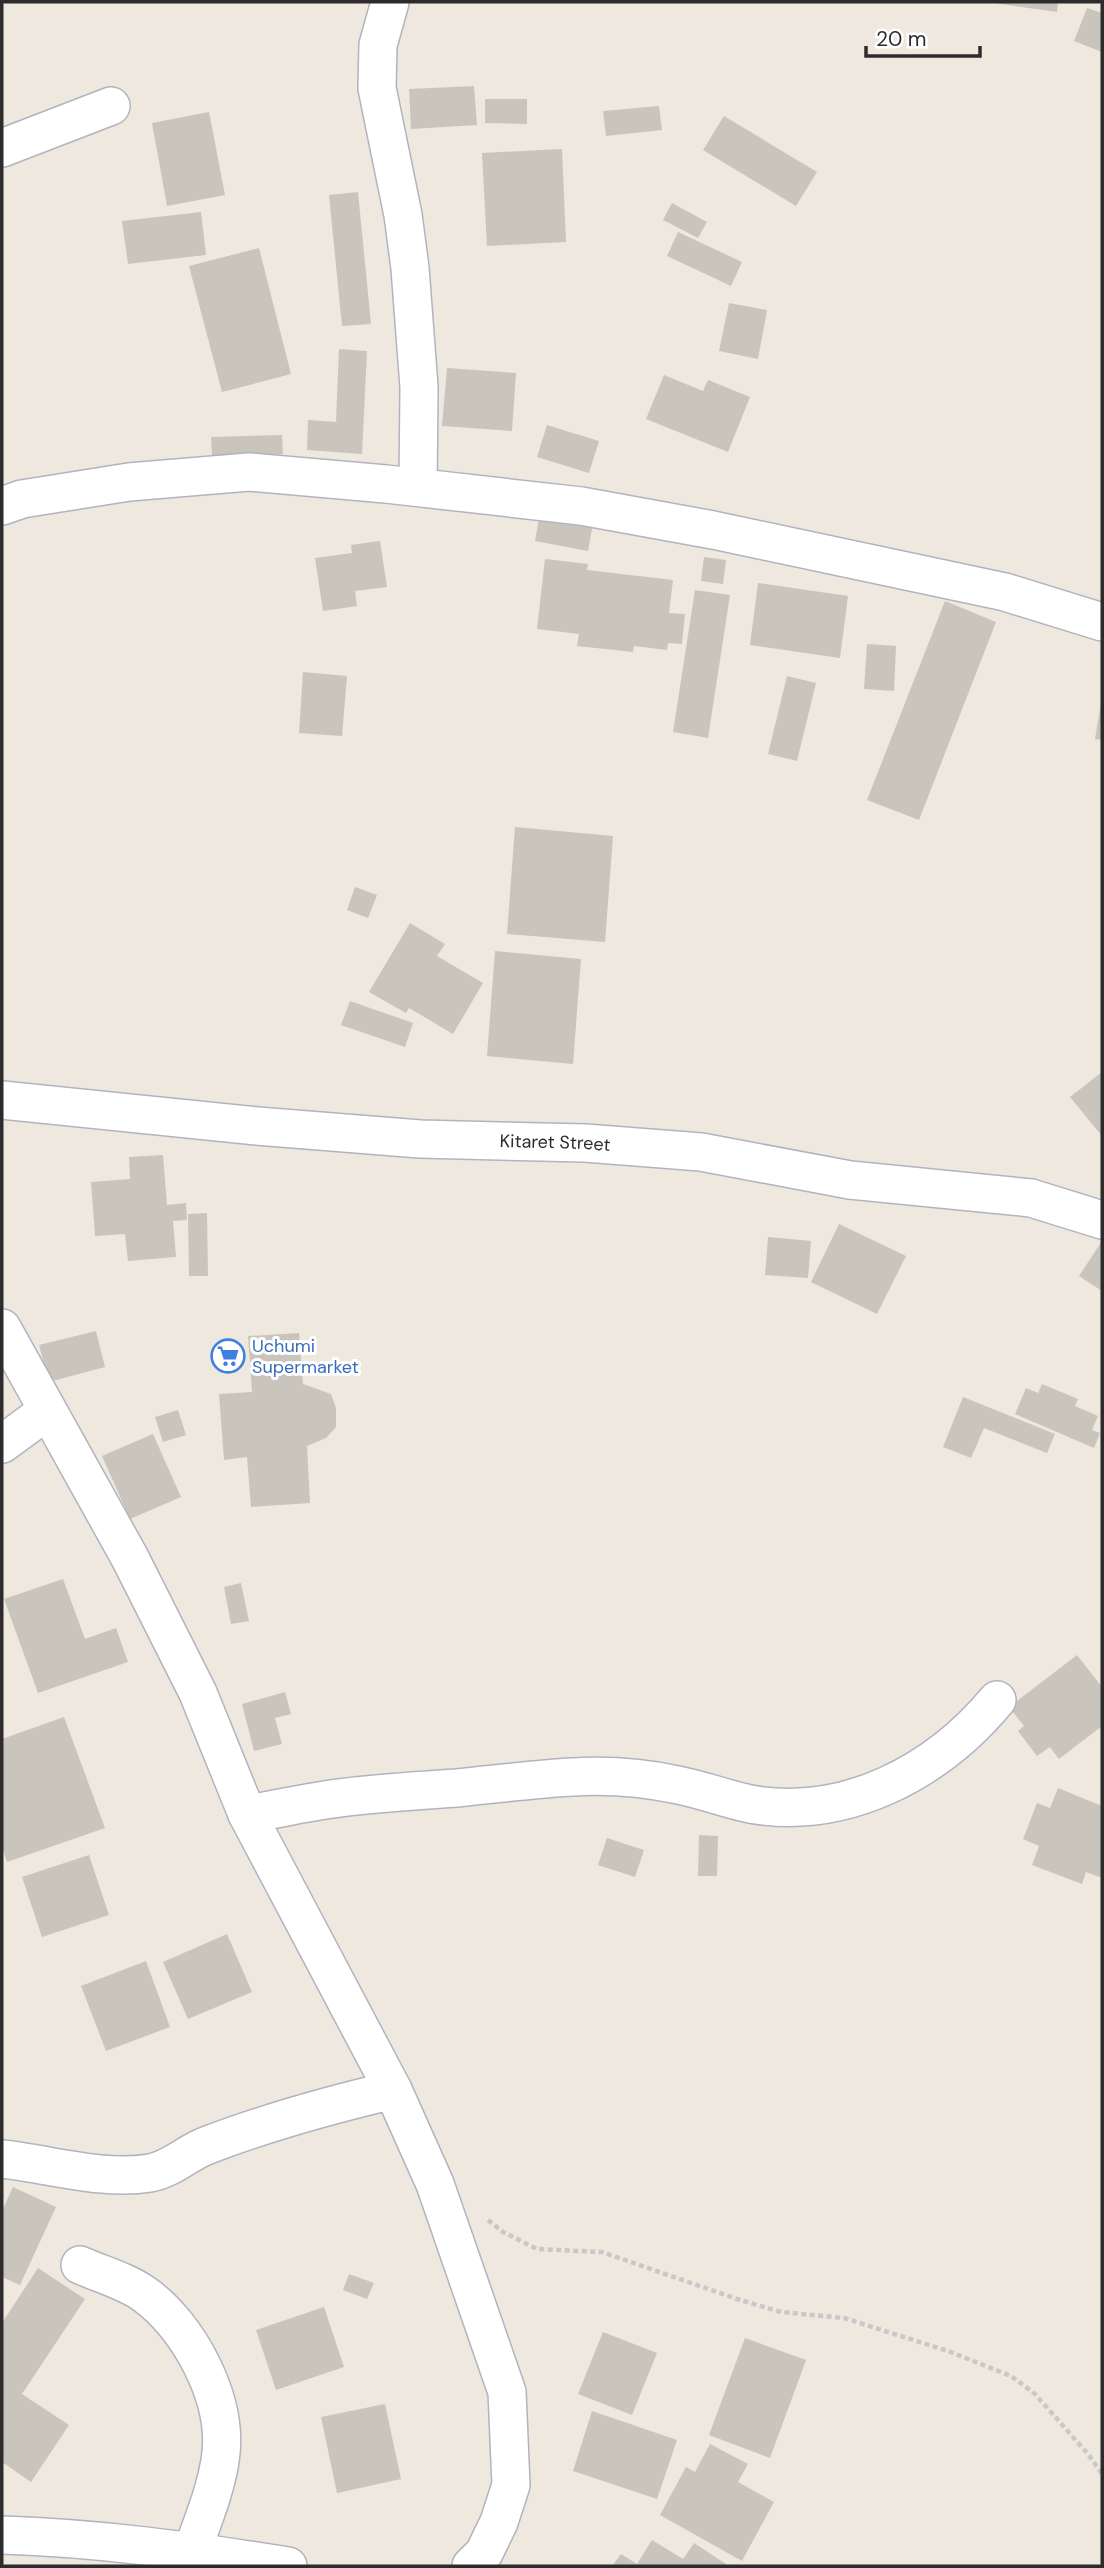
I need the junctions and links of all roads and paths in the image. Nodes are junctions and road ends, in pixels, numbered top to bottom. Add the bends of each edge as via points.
1 (390, 2) edge
2 (111, 106) dead end
3 (2, 148) edge
4 (418, 487) junction
5 (2, 506) edge
6 (1102, 622) edge
7 (2, 1100) edge
8 (1102, 1220) edge
9 (2, 1328) edge
10 (47, 1411) junction
11 (2, 1444) edge
12 (997, 1700) dead end
13 (247, 1814) junction
14 (393, 2090) junction
15 (2, 2160) edge
16 (481, 2215) dead end
17 (80, 2265) dead end
18 (1102, 2474) edge
19 (2, 2535) edge
20 (192, 2551) junction
21 (288, 2566) edge
22 (471, 2566) edge

1 - 4 street via 378,45 377,89 410,268 419,387
2 - 3 street
4 - 5 street via 249,472 129,482
4 - 6 street via 581,506 713,530 1005,592
7 - 8 street, Kitaret Street via 420,1139 585,1143 701,1152 850,1180 1031,1198
9 - 10 street
10 - 11 street
10 - 13 street via 130,1558 198,1693
12 - 13 street via 953,1744 899,1781 850,1800 812,1807 751,1804 676,1784 575,1777 376,1794
13 - 14 street
14 - 15 street via 313,2110 205,2146 152,2173 80,2171
14 - 22 street via 435,2184 507,2392 511,2484 484,2553
16 - 18 path via 537,2249 602,2252 782,2312 844,2318 1011,2376 1035,2394
17 - 20 street via 143,2293 183,2332 209,2380 218,2410 222,2452
19 - 20 street
20 - 21 street

